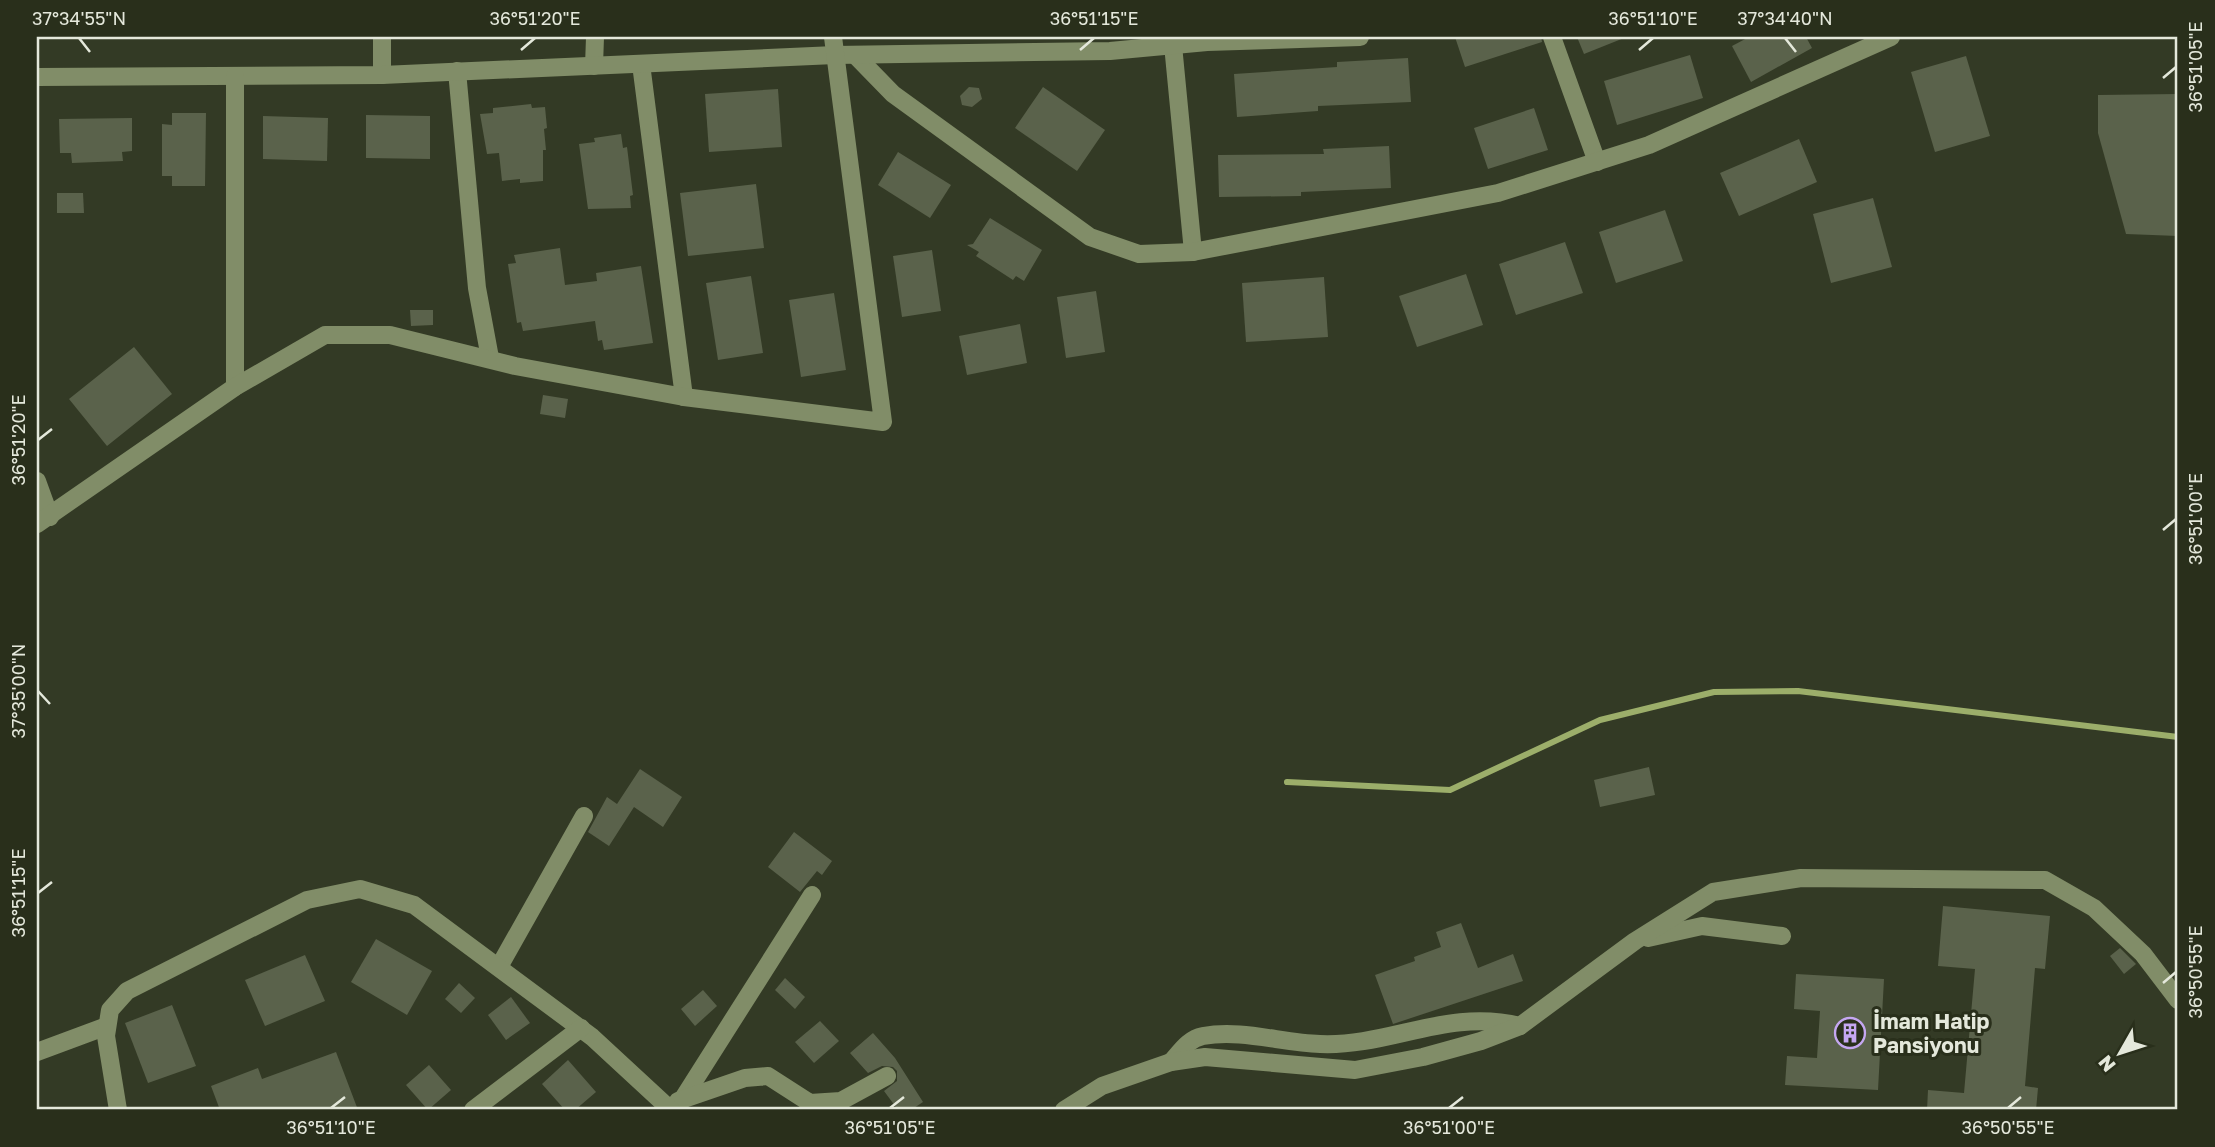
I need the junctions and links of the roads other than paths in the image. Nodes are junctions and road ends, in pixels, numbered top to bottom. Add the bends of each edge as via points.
1 (382, 37) edge
2 (595, 37) edge
3 (1360, 37) edge
4 (1552, 37) edge
5 (1891, 37) edge
6 (1206, 40) edge
7 (1109, 44) edge
8 (1173, 45) junction
9 (834, 46) edge
10 (855, 55) junction
11 (641, 64) junction
12 (594, 66) junction
13 (457, 71) junction
14 (382, 75) junction
15 (235, 76) junction
16 (37, 77) edge
17 (37, 86) edge
18 (1597, 162) junction
19 (1193, 252) junction
20 (491, 358) junction
21 (235, 387) junction
22 (684, 397) junction
23 (37, 481) edge
24 (43, 521) edge
25 (584, 816) dead end
26 (812, 895) dead end
27 (1782, 936) dead end
28 (1635, 941) junction
29 (499, 967) junction
30 (2178, 1000) edge
31 (107, 1026) junction
32 (1520, 1026) junction
33 (581, 1028) junction
34 (37, 1052) edge
35 (1171, 1062) junction
36 (887, 1076) dead end
37 (673, 1105) edge
38 (118, 1110) edge
39 (472, 1110) edge
40 (1064, 1110) edge

1 - 14 street
2 - 12 street
3 - 6 street
4 - 18 street
5 - 18 street via 1649,145
6 - 8 street
7 - 8 street
7 - 10 street
8 - 19 street
9 - 10 street
9 - 11 street
9 - 22 street via 883,422
10 - 19 street via 893,94 1090,237 1139,254
11 - 12 street
11 - 22 street
12 - 13 street
13 - 14 street
13 - 20 street via 477,288
14 - 15 street
15 - 16 street
15 - 21 street
16 - 17 street
18 - 19 street via 1498,193
20 - 21 street via 390,335 325,335
20 - 22 street
21 - 24 street
23 - 24 street
25 - 29 street
26 - 37 street
27 - 28 street via 1702,926
28 - 30 street via 1713,892 1801,878 2045,880 2094,908 2143,954
28 - 32 street
29 - 31 street via 414,905 360,889 307,900 127,991 110,1010
29 - 33 street
31 - 34 street
31 - 38 street
32 - 35 street via 1423,1058 1355,1070 1205,1056
32 - 35 street via 1491,1019 1321,1044 1263,1037 1202,1037 1188,1042
33 - 37 street
33 - 39 street
35 - 40 street via 1102,1086
36 - 37 street via 841,1101 810,1103 768,1076 745,1078

